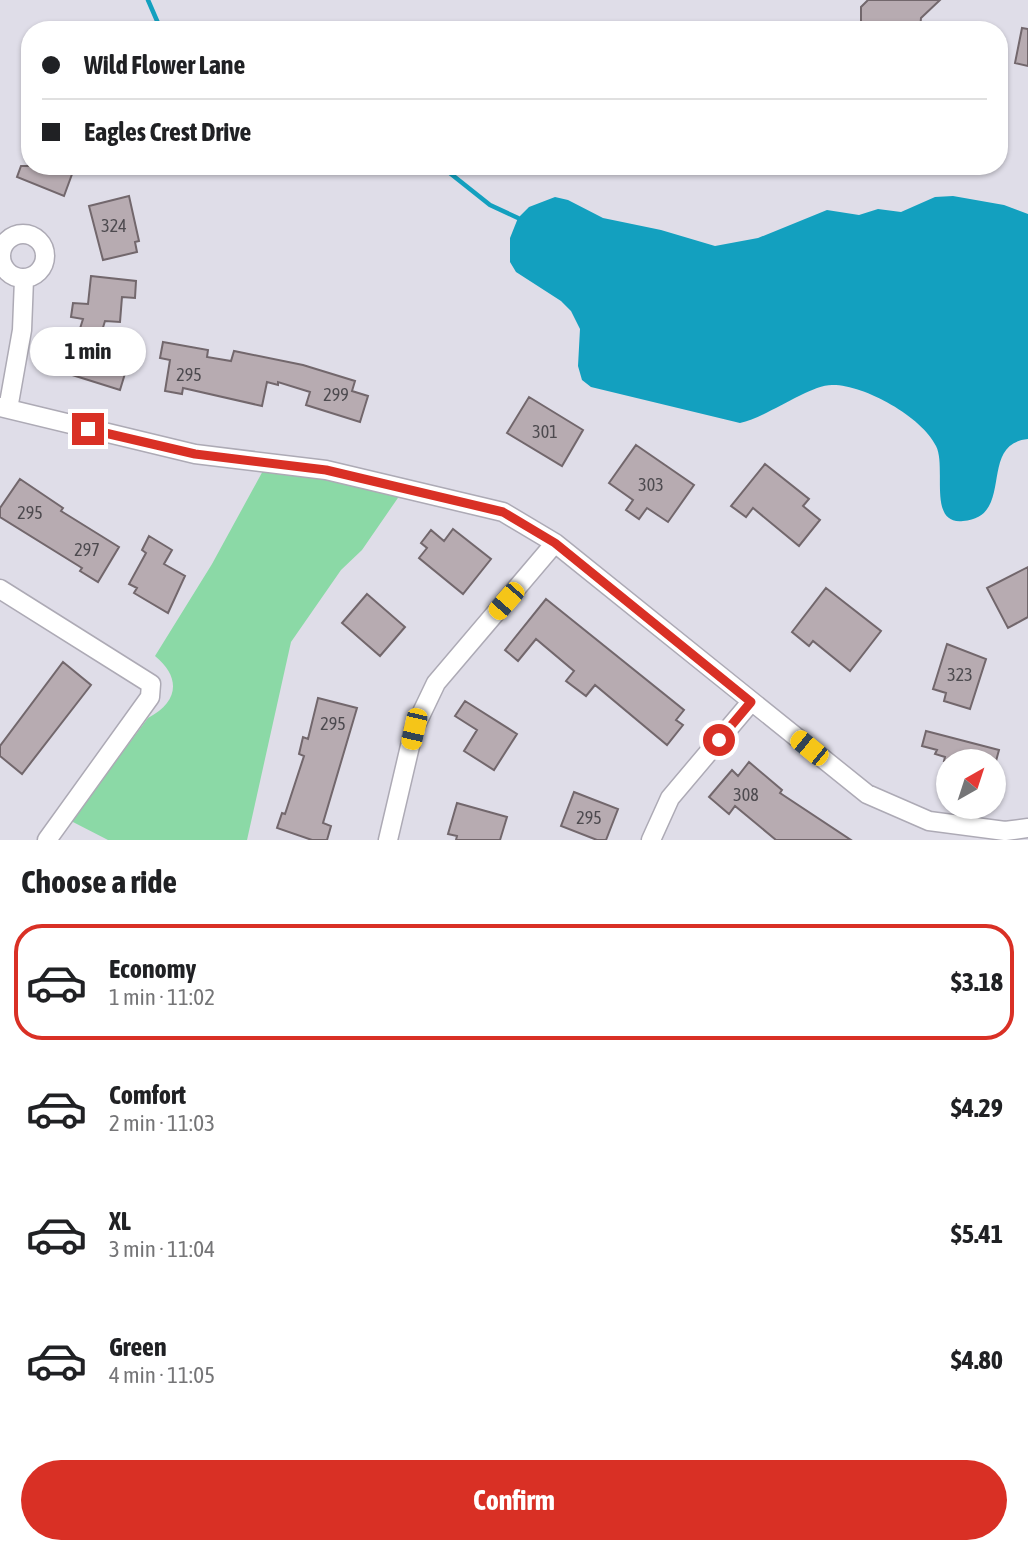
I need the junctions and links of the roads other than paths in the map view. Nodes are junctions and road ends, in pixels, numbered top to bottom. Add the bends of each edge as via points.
1 (24, 279) dead end
2 (4, 408) edge
3 (555, 543) junction
4 (0, 589) edge
5 (751, 702) junction
6 (1028, 828) edge
7 (47, 840) edge
8 (388, 840) edge
9 (651, 840) edge

1 - 2 street via 22,330
2 - 3 street via 195,454 326,470 503,512
3 - 5 street
3 - 8 street via 436,683 414,729
4 - 7 street via 151,684 150,697
5 - 6 street via 867,794 929,821 1005,831
5 - 9 street via 670,798

